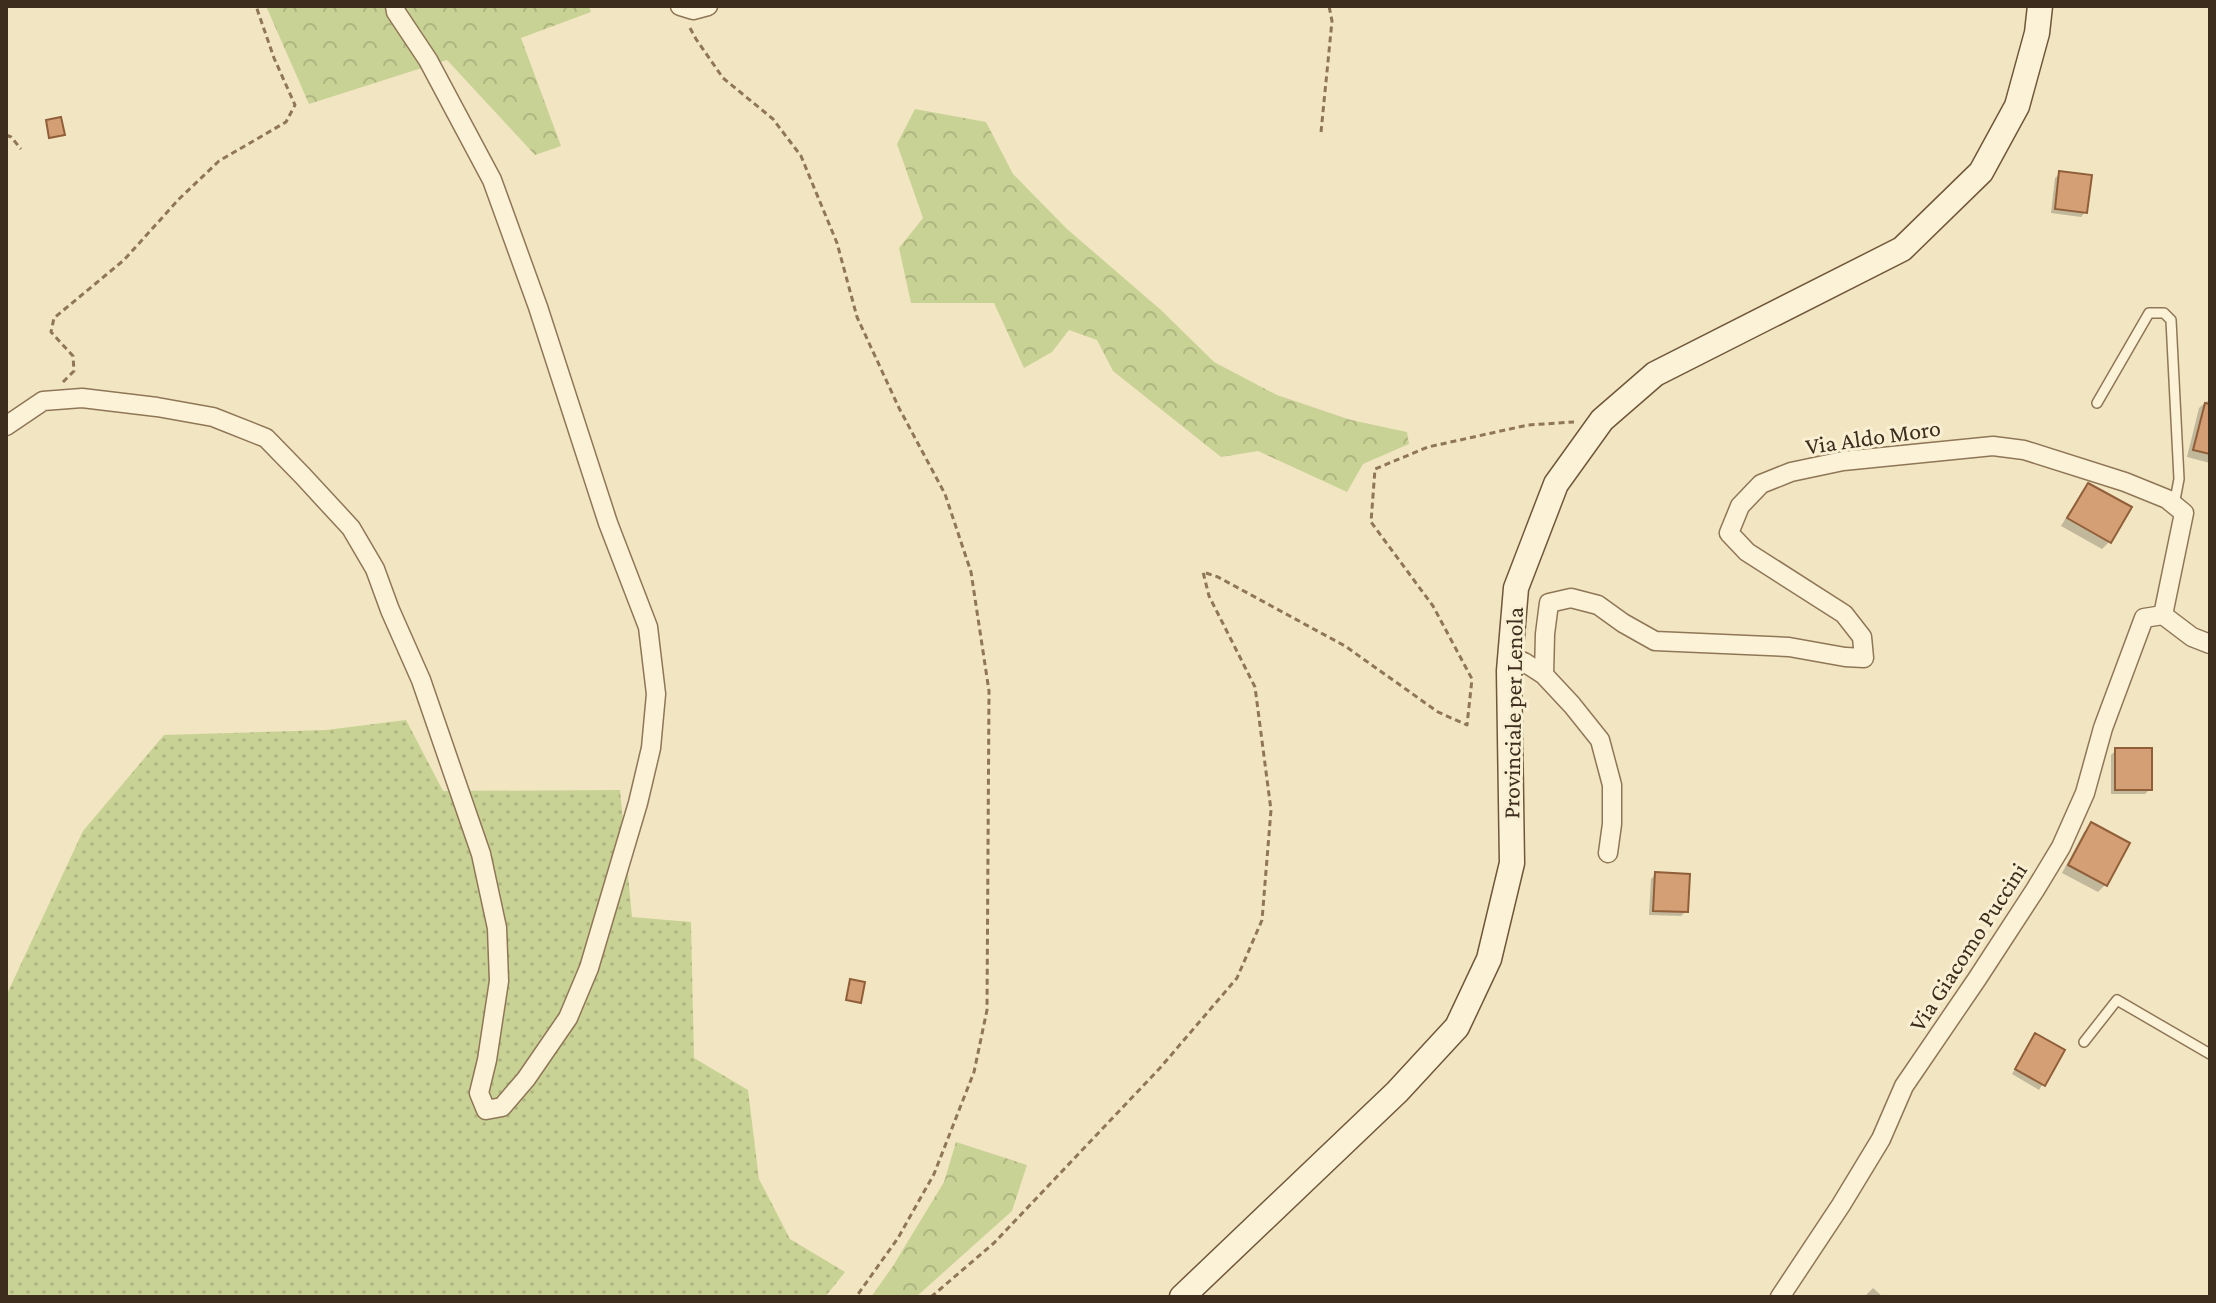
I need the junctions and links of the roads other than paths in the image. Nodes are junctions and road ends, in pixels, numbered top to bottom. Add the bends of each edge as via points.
1 (395, 6) edge
2 (680, 6) edge
3 (708, 6) edge
4 (2040, 6) edge
5 (2097, 403) dead end
6 (6, 426) edge
7 (2174, 505) junction
8 (2163, 615) junction
9 (2210, 644) edge
10 (1509, 671) junction
11 (1544, 675) junction
12 (1608, 853) dead end
13 (2084, 1042) dead end
14 (2210, 1054) edge
15 (1182, 1297) edge
16 (1780, 1297) edge

1 - 6 street via 492,180 648,627 656,694 638,803 589,968 568,1018 502,1107 486,1110 479,1093 499,981 497,928 481,854 421,680 375,569 351,528 266,438 213,417 82,398 43,401
2 - 3 street
4 - 10 main road, Provinciale per Lenola via 2017,106 1981,172 1902,249 1655,374 1602,420 1556,484 1516,588
5 - 7 lane via 2149,313 2164,313 2171,320 2179,479
7 - 8 street via 2184,513
7 - 11 street, Via Aldo Moro via 2125,482 2039,454 1993,446 1843,461 1791,472 1761,484 1740,506 1729,533 1747,552 1844,614 1862,637 1864,658 1789,647 1655,641 1598,605 1571,598 1549,603
8 - 9 street
8 - 16 street, Via Giacomo Puccini via 2144,618 2085,793 2061,847 1904,1086 1881,1139
10 - 11 street via 1524,662
10 - 15 main road, Provinciale per Lenola via 1512,863 1489,959 1457,1027 1397,1092
11 - 12 street via 1600,740 1612,785
13 - 14 lane via 2117,1000

